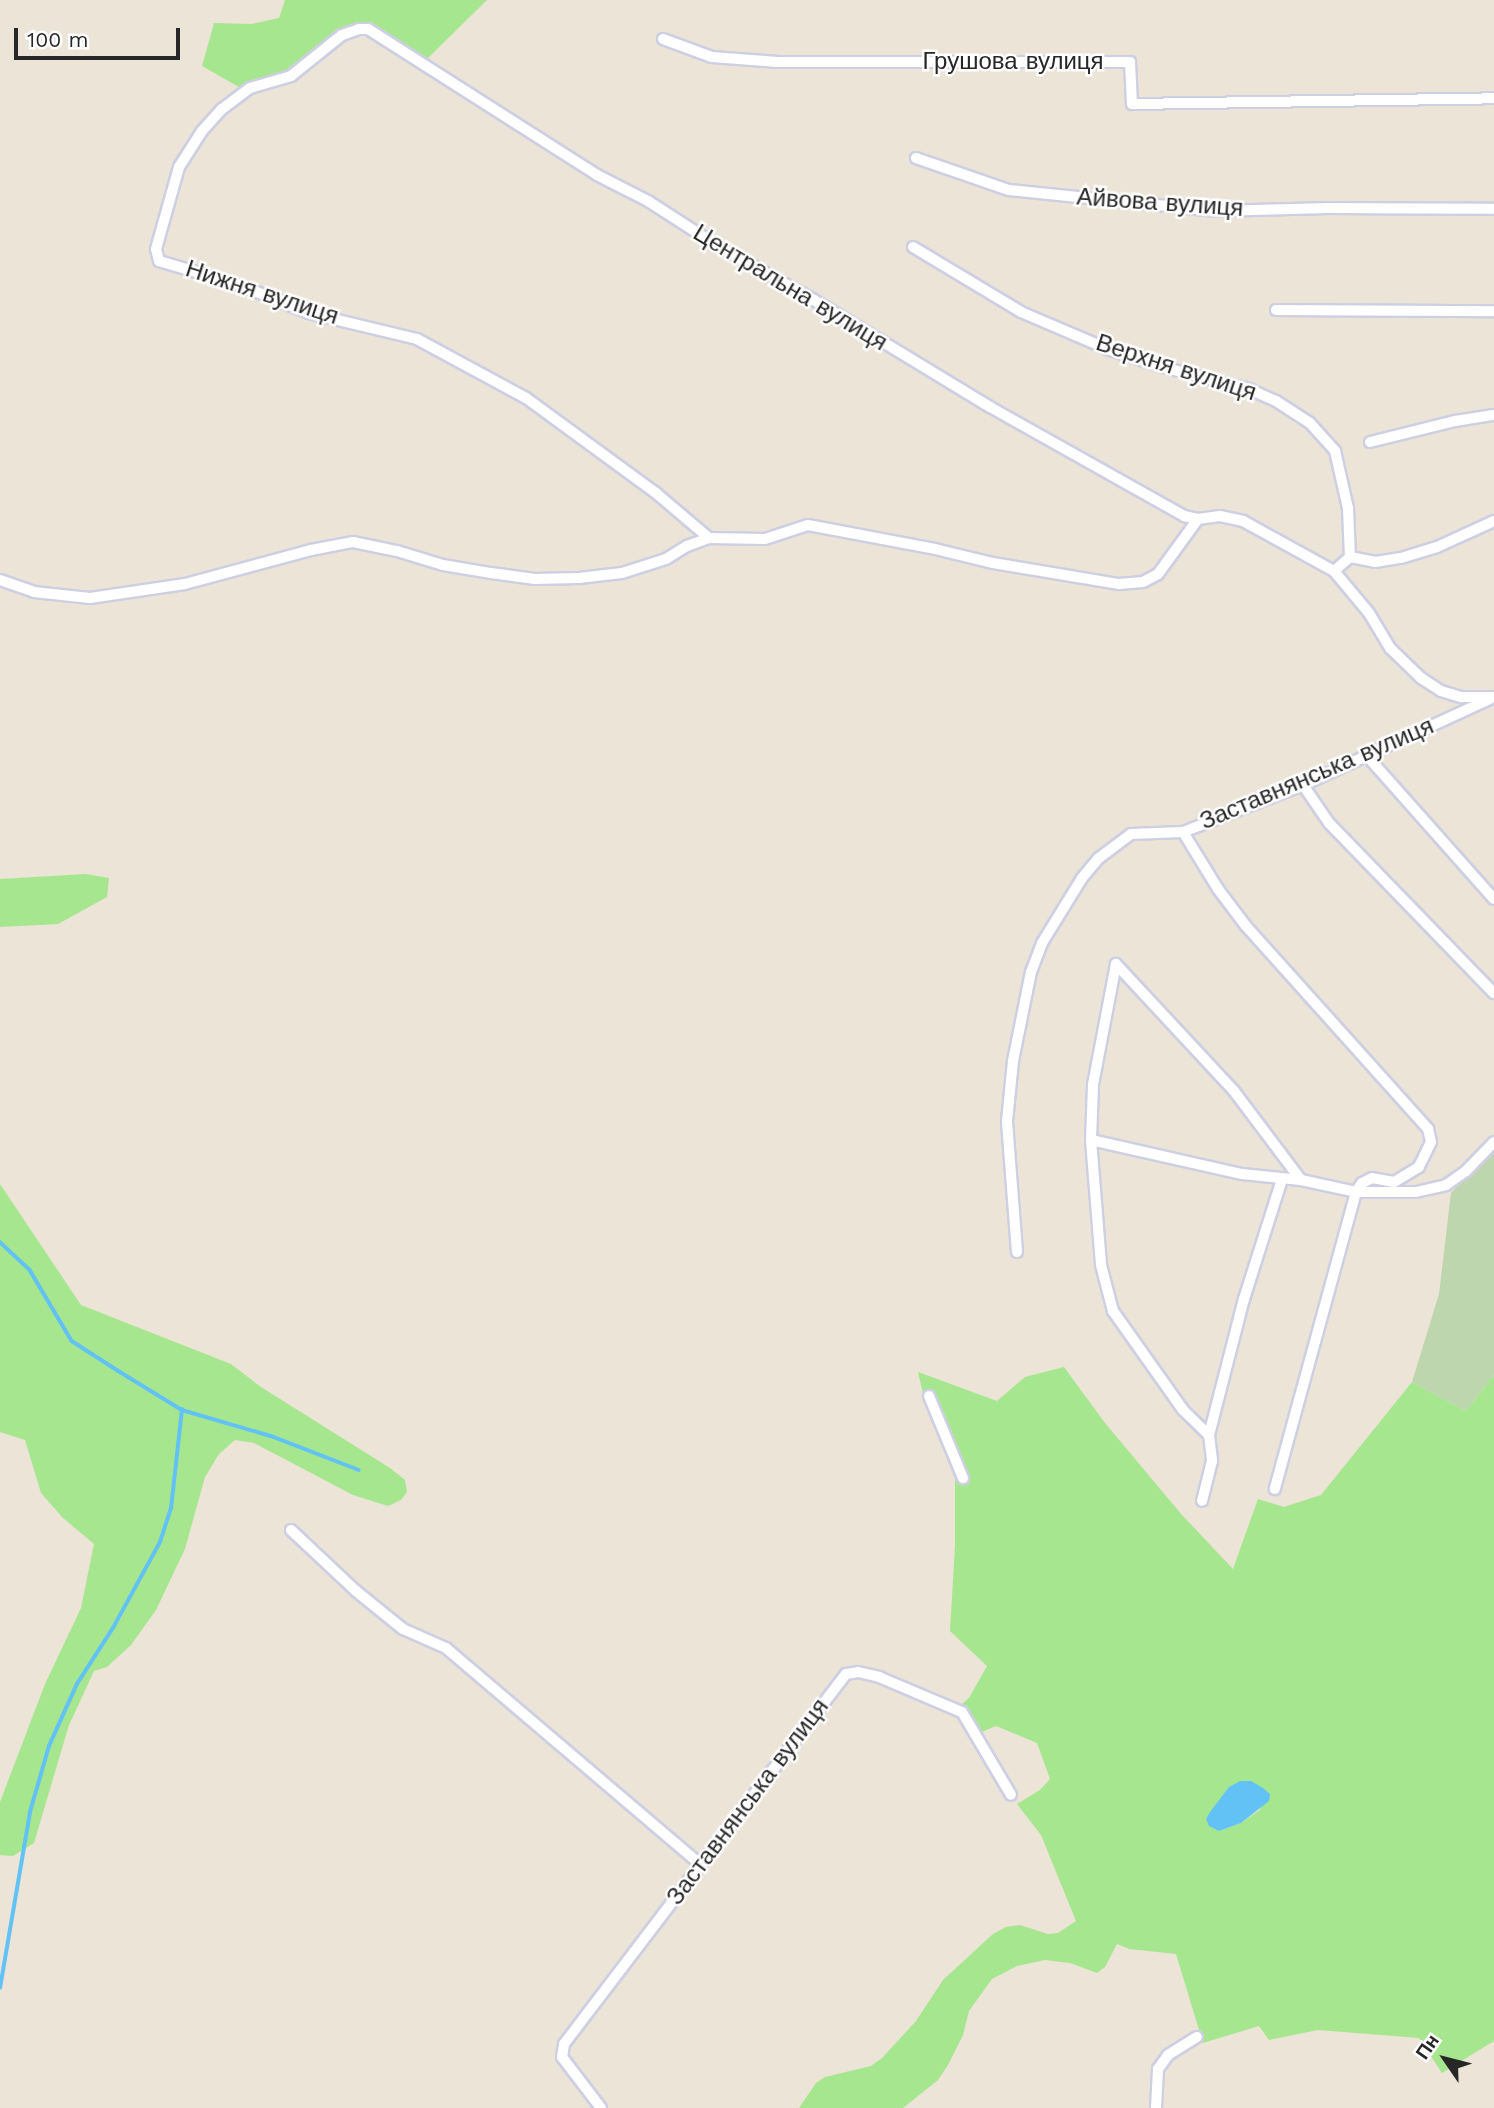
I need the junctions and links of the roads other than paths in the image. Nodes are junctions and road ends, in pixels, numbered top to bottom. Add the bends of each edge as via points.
1 (663, 39) dead end
2 (390, 44) joint
3 (1494, 98) edge
4 (916, 158) dead end
5 (1494, 209) edge
6 (913, 247) dead end
7 (1276, 310) dead end
8 (1494, 312) edge
9 (1494, 415) edge
10 (1370, 442) dead end
11 (1198, 519) junction
12 (1494, 521) edge
13 (709, 538) junction
14 (1350, 557) junction
15 (1334, 571) junction
16 (0, 580) edge
17 (1494, 697) edge
18 (1367, 756) junction
19 (1303, 785) junction
20 (1183, 832) junction
21 (1494, 899) edge
22 (1494, 993) edge
23 (1091, 1140) junction
24 (1494, 1142) edge
25 (1282, 1178) junction
26 (1301, 1180) junction
27 (1356, 1192) junction
28 (1017, 1252) dead end
29 (929, 1395) dead end
30 (1209, 1435) junction
31 (963, 1478) dead end
32 (1275, 1489) dead end
33 (1202, 1501) dead end
34 (291, 1530) dead end
35 (1011, 1795) dead end
36 (699, 1864) junction
37 (1197, 2037) dead end
38 (600, 2108) edge
39 (1156, 2108) edge

1 - 3 street, Грушова вулиця via 712,57 778,62 1130,62 1132,104
2 - 11 street, Центральна вулиця via 597,175 648,201 989,407 1184,516
2 - 13 street, Нижня вулиця via 368,29 342,35 291,76 250,88 222,109 179,167 156,249 159,261 237,284 309,313 417,339 526,398 656,493
4 - 5 street, Айвова вулиця via 1009,190 1216,211
6 - 14 street, Верхня вулиця via 1021,313 1166,369 1249,389 1310,423 1335,451 1348,508
7 - 8 street
9 - 10 street
11 - 13 street via 1158,573 1143,582 1119,584 993,564 808,525 765,539
11 - 15 street via 1220,516 1243,521
12 - 14 street via 1401,558 1375,562
13 - 16 street via 622,573 579,578 491,573 353,542 185,584 90,598 34,592
14 - 15 street
15 - 17 street via 1369,613 1390,648 1421,678 1461,697
17 - 18 street, Заставнянська вулиця
18 - 19 street, Заставнянська вулиця
18 - 21 street
19 - 20 street, Заставнянська вулиця
19 - 22 street via 1329,823
20 - 27 street via 1246,926 1428,1129 1432,1142 1419,1167 1394,1182 1372,1178
20 - 28 street, Заставнянська вулиця via 1131,834 1118,843 1082,878 1042,943 1031,972 1013,1061 1007,1121
23 - 25 street via 1242,1174
23 - 26 street via 1093,1085 1116,964 1234,1091
23 - 30 street via 1101,1265 1113,1311 1183,1410
24 - 27 street via 1446,1185 1382,1195
25 - 26 street
25 - 30 street
26 - 27 street
27 - 32 street
29 - 31 street
30 - 33 street via 1212,1461
34 - 36 street via 403,1629 446,1648
35 - 36 street, Заставнянська вулиця via 962,1712 879,1677 846,1674
36 - 38 street, Заставнянська вулиця via 561,2049 567,2065
37 - 39 street via 1168,2055 1158,2070

